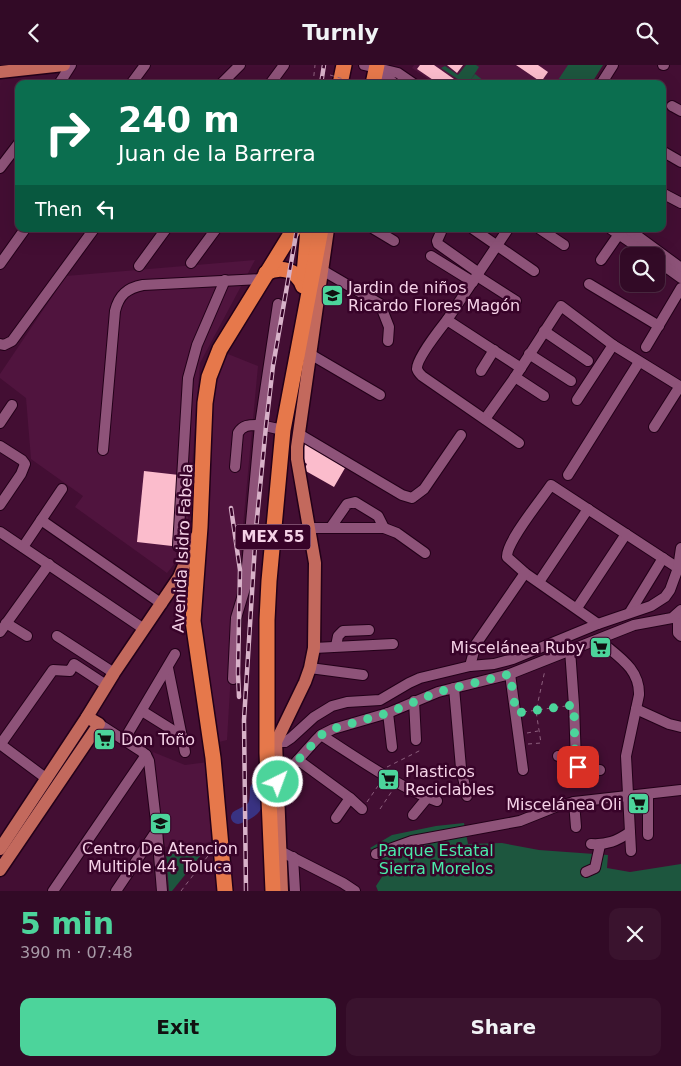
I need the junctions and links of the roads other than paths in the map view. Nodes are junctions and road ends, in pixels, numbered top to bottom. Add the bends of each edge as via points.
1 (64, 65) edge
2 (71, 65) edge
3 (145, 65) edge
4 (240, 65) edge
5 (284, 65) edge
6 (344, 65) edge
7 (613, 65) edge
8 (373, 66) edge
9 (0, 73) edge
10 (334, 77) edge
11 (396, 77) edge
12 (62, 80) edge
13 (134, 80) edge
14 (225, 80) edge
15 (273, 80) edge
16 (373, 80) edge
17 (604, 80) edge
18 (15, 148) edge
19 (666, 153) edge
20 (681, 162) edge
21 (0, 168) edge
22 (666, 195) edge
23 (681, 203) edge
24 (23, 232) edge
25 (92, 232) edge
26 (164, 232) edge
27 (213, 232) edge
28 (292, 232) edge
29 (308, 232) edge
30 (320, 232) edge
31 (328, 232) edge
32 (379, 232) edge
33 (441, 232) dead end
34 (478, 232) edge
35 (506, 232) edge
36 (544, 232) edge
37 (619, 232) edge
38 (621, 232) edge
39 (621, 232) edge
40 (394, 241) dead end
41 (498, 245) junction
42 (564, 245) dead end
43 (640, 247) edge
44 (643, 247) edge
45 (431, 256) dead end
46 (601, 260) dead end
47 (665, 262) edge
48 (192, 263) dead end
49 (0, 264) edge
50 (665, 264) edge
51 (139, 266) dead end
52 (681, 268) edge
53 (322, 270) junction
54 (534, 271) dead end
55 (264, 276) junction
56 (477, 277) junction
57 (681, 278) edge
58 (225, 280) junction
59 (589, 284) dead end
60 (303, 286) junction
61 (681, 288) edge
62 (516, 301) dead end
63 (278, 304) dead end
64 (444, 324) junction
65 (659, 326) junction
66 (544, 331) junction
67 (388, 341) dead end
68 (0, 344) edge
69 (613, 345) junction
70 (646, 347) dead end
71 (494, 350) junction
72 (310, 354) junction
73 (529, 354) junction
74 (588, 361) dead end
75 (639, 362) junction
76 (481, 371) dead end
77 (518, 373) junction
78 (571, 381) dead end
79 (680, 387) edge
80 (290, 390) junction
81 (380, 395) dead end
82 (544, 396) dead end
83 (577, 400) dead end
84 (12, 405) dead end
85 (485, 419) junction
86 (0, 423) edge
87 (260, 425) junction
88 (654, 427) dead end
89 (283, 430) junction
90 (299, 434) junction
91 (461, 435) dead end
92 (519, 443) dead end
93 (0, 446) edge
94 (103, 450) dead end
95 (235, 467) dead end
96 (568, 475) dead end
97 (62, 489) dead end
98 (0, 505) edge
99 (588, 509) junction
100 (42, 520) junction
101 (200, 527) junction
102 (331, 527) junction
103 (310, 528) junction
104 (384, 528) junction
105 (0, 532) edge
106 (626, 534) junction
107 (178, 546) dead end
108 (23, 547) junction
109 (681, 547) edge
110 (425, 553) dead end
111 (663, 557) junction
112 (49, 564) junction
113 (678, 568) junction
114 (526, 573) junction
115 (539, 582) junction
116 (169, 593) junction
117 (162, 604) junction
118 (193, 604) junction
119 (577, 608) junction
120 (630, 612) junction
121 (679, 612) edge
122 (6, 623) junction
123 (598, 624) junction
124 (144, 629) junction
125 (369, 630) dead end
126 (0, 632) edge
127 (28, 636) dead end
128 (57, 636) dead end
129 (681, 636) edge
130 (599, 640) junction
131 (393, 645) dead end
132 (336, 646) junction
133 (314, 647) junction
134 (570, 650) junction
135 (175, 654) dead end
136 (470, 666) junction
137 (168, 668) junction
138 (310, 669) junction
139 (114, 673) junction
140 (510, 674) junction
141 (363, 675) dead end
142 (233, 679) dead end
143 (106, 685) junction
144 (268, 686) junction
145 (454, 688) junction
146 (414, 701) junction
147 (636, 709) junction
148 (142, 711) junction
149 (388, 713) junction
150 (87, 717) junction
151 (99, 724) junction
152 (681, 727) edge
153 (321, 735) junction
154 (182, 736) junction
155 (124, 740) junction
156 (416, 740) dead end
157 (276, 742) junction
158 (0, 744) edge
159 (392, 747) dead end
160 (185, 752) dead end
161 (146, 755) junction
162 (558, 756) dead end
163 (575, 756) junction
164 (298, 760) junction
165 (523, 770) dead end
166 (600, 770) dead end
167 (47, 779) junction
168 (278, 782) junction
169 (681, 790) edge
170 (648, 795) junction
171 (467, 796) dead end
172 (427, 797) junction
173 (628, 797) junction
174 (350, 798) junction
175 (437, 801) dead end
176 (574, 802) junction
177 (362, 809) road end
178 (413, 815) dead end
179 (336, 818) dead end
180 (576, 827) dead end
181 (157, 830) junction
182 (630, 832) junction
183 (648, 835) dead end
184 (0, 849) edge
185 (631, 851) dead end
186 (376, 854) dead end
187 (287, 855) junction
188 (0, 870) edge
189 (586, 872) dead end
190 (52, 891) edge
191 (116, 891) edge
192 (162, 891) edge
193 (225, 891) edge
194 (272, 891) edge
195 (282, 891) edge
196 (295, 891) edge
197 (355, 891) edge

1 - 9 main road
2 - 12 street
3 - 13 street
4 - 14 street
5 - 15 street
6 - 10 highway
7 - 17 street
8 - 11 street
8 - 16 highway
18 - 21 street
19 - 20 street
22 - 23 street
24 - 49 street
25 - 68 street via 12,341
26 - 51 street
27 - 48 street
28 - 55 highway, Avenida Isidro Fabela
29 - 60 highway
30 - 80 highway, MEX 55
31 - 53 main road, MEX 55
32 - 40 street
33 - 56 street via 438,244
34 - 41 street
35 - 41 street
36 - 42 street
37 - 46 street
38 - 43 street
39 - 44 street
41 - 54 street
41 - 56 street
45 - 56 street
47 - 52 street
50 - 57 street
53 - 67 street via 380,305 389,327
53 - 72 main road, MEX 55
55 - 58 street
55 - 60 highway via 277,269 291,271
55 - 101 highway, Avenida Isidro Fabela via 220,349 209,377
56 - 62 street
56 - 64 street
58 - 94 street via 143,285 122,294 115,311
58 - 107 street via 197,345 188,378
59 - 65 street
60 - 80 highway
61 - 65 street
63 - 87 street
64 - 71 street
64 - 85 street via 417,370
65 - 70 street
66 - 69 street via 561,306
66 - 73 street
66 - 74 street
69 - 75 street
69 - 83 street
71 - 76 street
71 - 77 street
72 - 81 street
72 - 90 main road, MEX 55
73 - 77 street
73 - 78 street
75 - 79 street
75 - 96 street
77 - 82 street
77 - 85 street
79 - 88 street
80 - 89 highway, MEX 55
84 - 86 street
85 - 92 street
87 - 89 street
87 - 95 street via 240,429
87 - 142 street via 245,588 236,618
89 - 144 highway, MEX 55 via 268,581
90 - 91 street via 412,498 424,489
90 - 103 main road, MEX 55 via 297,459
93 - 98 street via 25,465
97 - 100 street
99 - 106 street
99 - 114 street via 552,485 507,552 510,561
99 - 115 street
100 - 108 street
100 - 117 street
101 - 116 main road via 186,564
101 - 118 highway, Avenida Isidro Fabela
102 - 103 street
102 - 104 street
102 - 104 street via 347,504 355,502 378,516
103 - 133 main road, MEX 55 via 316,578
104 - 110 street
105 - 108 street
106 - 111 street
106 - 119 street
108 - 112 street
109 - 113 street
111 - 113 street
111 - 120 street
112 - 122 street
112 - 124 street
113 - 120 street via 665,597 651,606
114 - 115 street
114 - 136 street via 476,644
115 - 119 street
116 - 117 main road
116 - 118 main road via 179,589 186,592
117 - 124 main road
118 - 193 highway, Avenida Isidro Fabela via 193,629 213,758
119 - 123 street
120 - 123 street
121 - 129 street via 678,633
121 - 130 street via 664,620 634,625
122 - 126 street
122 - 127 street
123 - 136 street via 513,659
124 - 139 main road
125 - 132 street via 343,631
128 - 139 street
130 - 134 street
130 - 147 street via 637,677
131 - 132 street
132 - 133 street
133 - 138 main road, MEX 55
134 - 140 street
134 - 163 street
135 - 137 street
136 - 157 street via 420,678 380,700 332,706 291,738
137 - 148 street
137 - 154 street
138 - 141 street
138 - 157 main road, MEX 55
139 - 143 main road
140 - 145 street
140 - 165 street
143 - 150 main road
143 - 158 street via 74,664 70,671 53,670
144 - 157 highway via 275,715
144 - 194 highway, MEX 55
145 - 146 street
145 - 171 street via 461,768
146 - 149 street
146 - 156 street
147 - 152 street
147 - 173 street via 626,757
148 - 154 street
148 - 155 street
149 - 153 street
149 - 159 street
150 - 151 main road
150 - 167 main road
151 - 155 street
151 - 188 main road
153 - 164 street
153 - 172 street
154 - 160 street
155 - 161 street
157 - 168 main road, MEX 55
158 - 167 street
161 - 181 street
161 - 190 street
162 - 163 street
163 - 166 street via 578,767
164 - 168 street
164 - 174 street
167 - 184 main road
168 - 187 main road, MEX 55
169 - 170 street
170 - 173 street
170 - 183 street
172 - 175 street
172 - 178 street
173 - 176 street
173 - 182 street
174 - 177 street
174 - 179 street
176 - 180 street
176 - 186 street via 520,821 412,841
181 - 191 street
181 - 192 street
182 - 185 street
182 - 189 street via 615,842 596,844 596,868
187 - 195 main road, MEX 55
187 - 196 street
187 - 197 street

